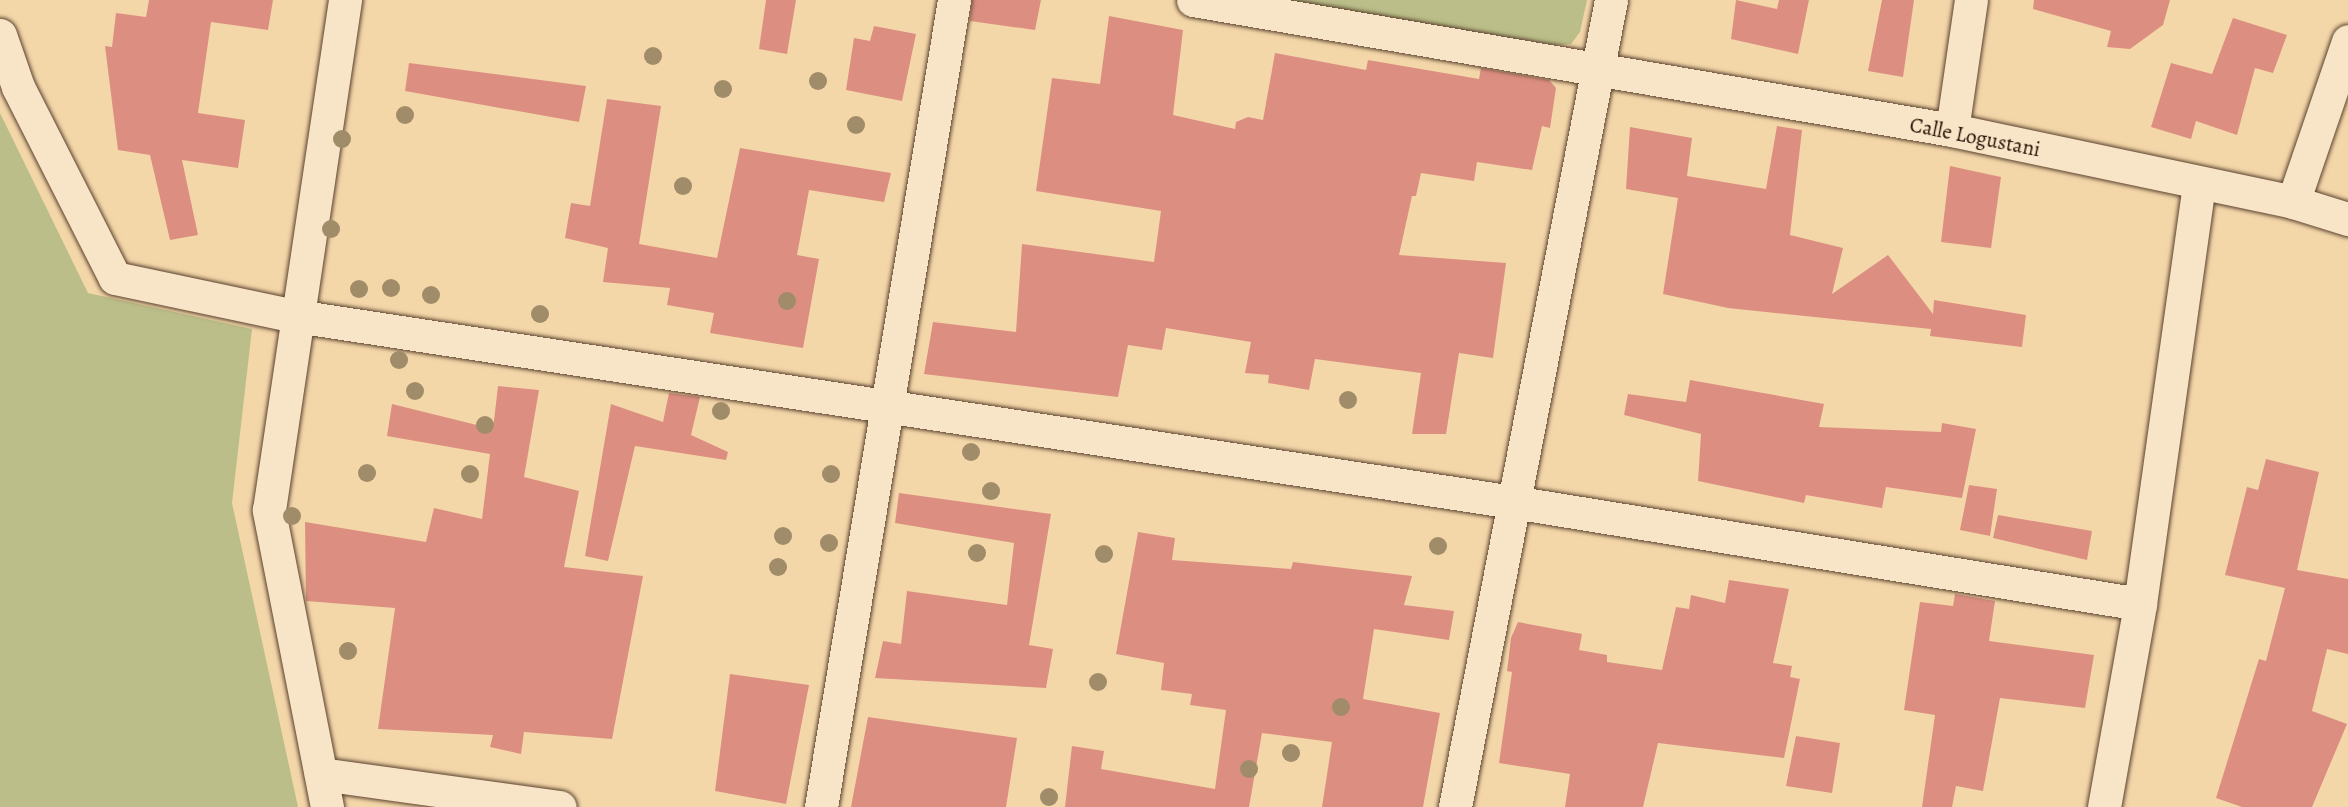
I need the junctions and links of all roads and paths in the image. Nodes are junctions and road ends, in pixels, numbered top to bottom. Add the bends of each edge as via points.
1 (345, 0) edge
2 (954, 0) edge
3 (1193, 0) edge
4 (1611, 0) edge
5 (1971, 0) edge
6 (0, 35) edge
7 (2348, 41) edge
8 (1598, 71) junction
9 (1952, 130) junction
10 (2199, 185) junction
11 (2293, 202) junction
12 (2348, 219) edge
13 (296, 316) junction
14 (887, 405) junction
15 (1513, 502) junction
16 (2140, 604) junction
17 (321, 774) junction
18 (327, 807) edge
19 (560, 807) edge
20 (821, 807) edge
21 (1455, 807) edge
22 (2104, 807) edge

1 - 13 street
2 - 14 street
3 - 8 street, Calle Logustani
4 - 8 street
5 - 9 street
6 - 13 street via 18,87 115,278
7 - 11 street
8 - 9 street, Calle Logustani
8 - 15 street
9 - 10 street, Calle Logustani
10 - 11 street, Calle Logustani
10 - 16 street
11 - 12 street, Calle Logustani
13 - 14 street
13 - 17 street via 269,510
14 - 15 street
14 - 20 street
15 - 16 street
15 - 21 street
16 - 22 street
17 - 18 street
17 - 19 street

